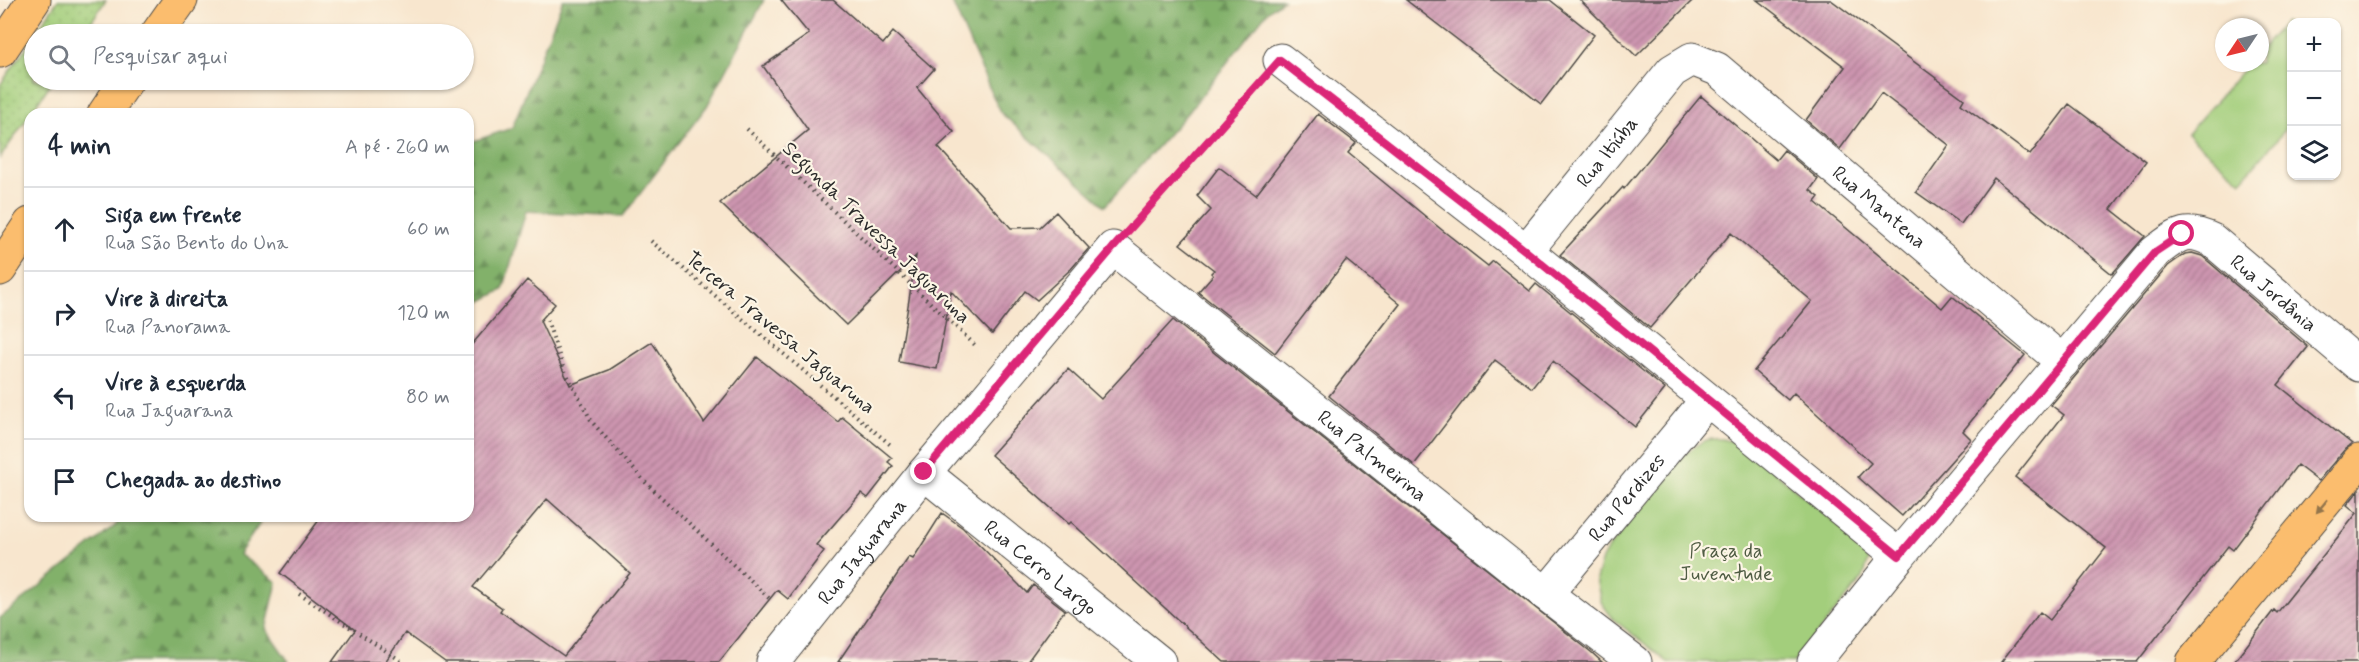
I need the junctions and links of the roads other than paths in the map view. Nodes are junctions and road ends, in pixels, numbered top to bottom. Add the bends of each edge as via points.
1 (34, 0) edge
2 (181, 0) edge
3 (165, 24) edge
4 (0, 51) edge
5 (1692, 59) joint
6 (1280, 60) road end
7 (120, 90) edge
8 (108, 108) edge
9 (24, 233) edge
10 (1113, 248) joint
11 (1526, 251) junction
12 (0, 269) edge
13 (2063, 362) junction
14 (2359, 365) edge
15 (1707, 400) junction
16 (2359, 461) edge
17 (924, 472) junction
18 (1899, 556) junction
19 (1546, 594) junction
20 (1149, 659) edge
21 (773, 662) edge
22 (1635, 662) edge
23 (1814, 662) edge
24 (2193, 662) edge

1 - 4 main road
2 - 3 main road
5 - 11 street, Rua Itiúba via 1672,71
5 - 13 street, Rua Mantena via 1717,69
6 - 11 street
7 - 8 main road
9 - 12 main road
10 - 17 street, Rua Jaguarana
10 - 19 street, Rua Palmeirina
11 - 15 street
13 - 14 street, Rua Jordânia via 2155,252 2182,234 2196,233 2212,240
13 - 18 street
15 - 18 street
15 - 19 street, Rua Perdizes
16 -> 24 main road
17 - 20 street, Rua Cerro Largo
17 - 21 street, Rua Jaguarana
18 - 23 street
19 - 22 street, Rua Palmeirina

